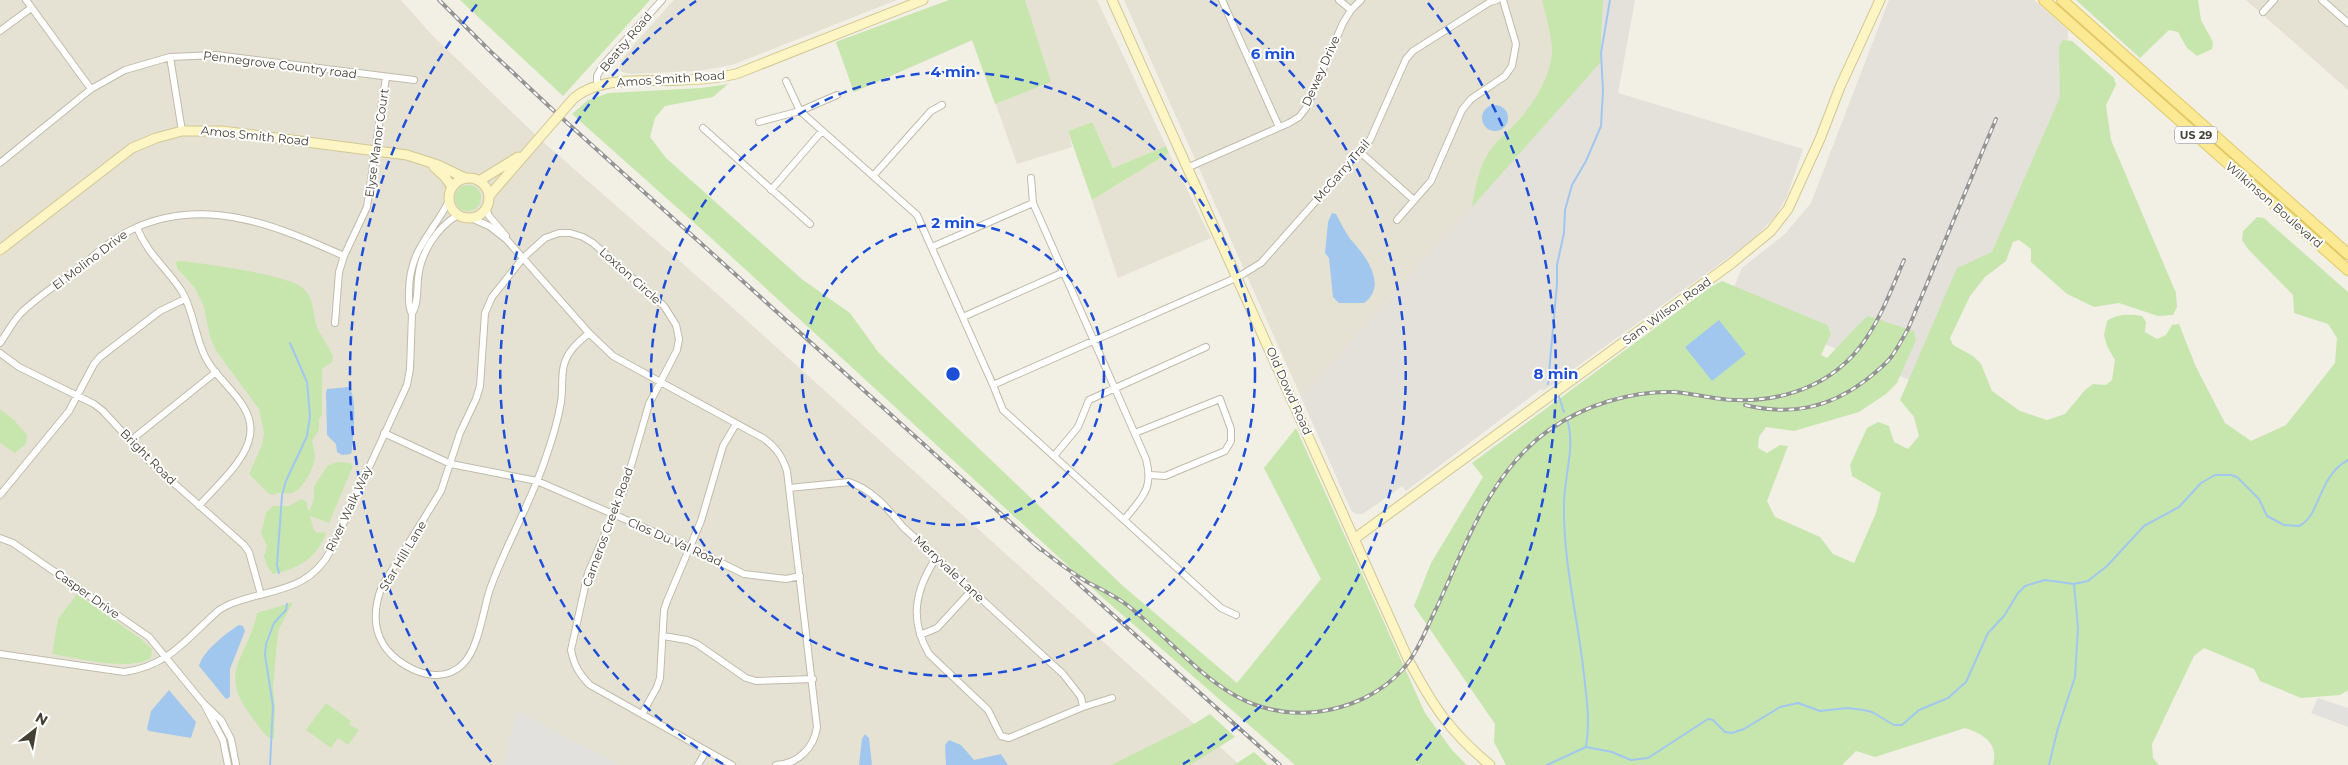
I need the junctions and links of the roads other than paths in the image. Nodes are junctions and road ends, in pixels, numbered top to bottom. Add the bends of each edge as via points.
1 (26, 0) edge
2 (662, 0) edge
3 (923, 0) edge
4 (1112, 0) edge
5 (1222, 0) edge
6 (1339, 0) edge
7 (1362, 0) edge
8 (1497, 0) edge
9 (1503, 0) edge
10 (1880, 0) edge
11 (2044, 0) edge
12 (2062, 0) edge
13 (2274, 0) edge
14 (2322, 0) edge
15 (31, 8) junction
16 (1351, 10) junction
17 (2263, 12) dead end
18 (2348, 23) edge
19 (0, 31) edge
20 (170, 57) junction
21 (386, 77) junction
22 (414, 80) dead end
23 (786, 81) dead end
24 (597, 86) junction
25 (91, 89) junction
26 (837, 94) dead end
27 (942, 105) dead end
28 (800, 111) junction
29 (759, 122) dead end
30 (1280, 127) junction
31 (703, 128) dead end
32 (182, 131) junction
33 (822, 131) junction
34 (376, 151) junction
35 (1360, 152) junction
36 (522, 155) junction
37 (426, 161) junction
38 (0, 163) edge
39 (1189, 167) junction
40 (873, 176) junction
41 (465, 178) junction
42 (1031, 178) dead end
43 (480, 181) junction
44 (452, 187) junction
45 (771, 190) junction
46 (489, 196) junction
47 (1414, 200) junction
48 (449, 201) junction
49 (1033, 203) junction
50 (486, 208) junction
51 (458, 214) junction
52 (470, 218) junction
53 (1397, 220) dead end
54 (810, 224) dead end
55 (137, 228) junction
56 (507, 240) junction
57 (932, 247) junction
58 (0, 250) edge
59 (2348, 254) edge
60 (344, 256) junction
61 (523, 258) junction
62 (2348, 270) edge
63 (1064, 272) junction
64 (1238, 277) junction
65 (185, 299) junction
66 (412, 314) junction
67 (963, 317) junction
68 (335, 323) dead end
69 (589, 333) junction
70 (1095, 341) junction
71 (0, 343) edge
72 (1206, 347) dead end
73 (0, 353) edge
74 (216, 372) junction
75 (660, 383) junction
76 (994, 385) junction
77 (1115, 388) junction
78 (77, 396) junction
79 (736, 424) junction
80 (384, 433) junction
81 (1135, 433) junction
82 (130, 441) junction
83 (1054, 456) junction
84 (451, 464) junction
85 (1150, 475) junction
86 (537, 482) junction
87 (789, 488) junction
88 (0, 495) edge
89 (199, 506) junction
90 (613, 514) junction
91 (1124, 520) junction
92 (0, 538) edge
93 (1354, 539) junction
94 (691, 548) junction
95 (936, 558) junction
96 (800, 576) junction
97 (972, 590) junction
98 (261, 595) junction
99 (1236, 615) dead end
100 (920, 635) junction
101 (663, 636) junction
102 (0, 654) edge
103 (168, 657) junction
104 (813, 679) junction
105 (1112, 698) dead end
106 (204, 704) junction
107 (1083, 707) junction
108 (642, 714) junction
109 (706, 751) junction
110 (228, 765) edge
111 (236, 765) edge
112 (698, 765) edge
113 (732, 765) edge
114 (776, 765) edge
115 (1490, 765) edge

1 - 15 street
2 - 24 street, Beatty Road via 603,66 597,76
3 - 24 street, Amos Smith Road via 736,74
4 - 39 street, Old Dowd Road
5 - 30 street
6 - 16 street
7 - 16 street, Dewey Drive
8 - 35 street, McGarry Trail via 1413,51 1406,59 1374,133
9 - 47 street via 1516,44 1512,66 1505,76 1471,99 1462,110 1431,181
10 - 93 street, Sam Wilson Road via 1796,195 1777,226 1732,263
11 - 62 main road, Wilkinson Boulevard / US 29
12 - 59 main road, Wilkinson Boulevard / US 29
13 - 17 street
14 - 18 street
15 - 19 street
15 - 25 street
16 - 30 street, Dewey Drive via 1306,108 1299,117
20 - 21 street, Pennegrove Country road via 216,55
20 - 25 street, Pennegrove Country road via 125,70
20 - 32 street
21 - 22 street, Pennegrove Country road
21 - 34 street, Elyse Manor Court
23 - 28 street
24 - 36 street, Amos Smith Road, bridge via 574,98
25 - 38 street, Pennegrove Country road
26 - 28 street
27 - 40 street via 931,111
28 - 29 street
28 - 33 street
30 - 39 street, Dewey Drive
31 - 45 street
32 - 34 street, Amos Smith Road via 222,131
32 - 58 street, Amos Smith Road via 132,148
33 - 40 street
33 - 45 street
34 - 37 street, Amos Smith Road
34 - 60 street, Elyse Manor Court via 368,207
35 - 47 street
35 - 64 street, McGarry Trail via 1261,264
36 - 43 street, Amos Smith Road
36 - 46 street, Amos Smith Road
37 - 41 street, Amos Smith Road
37 - 44 street, Amos Smith Road
39 - 64 street, Old Dowd Road
40 - 57 street via 917,215
41 - 43 street
41 - 44 street
42 - 49 street
43 - 46 street
44 - 48 street
45 - 54 street
46 - 50 street
47 - 53 street
48 - 51 street
48 - 66 street, River Walk Way via 413,261 409,281
49 - 57 street
49 - 63 street
50 - 52 street
50 - 56 street
51 - 52 street
51 - 66 street, River Walk Way via 440,231 425,253
52 - 56 street via 489,226
55 - 60 street, El Molino Drive via 176,214 218,214 288,232
55 - 65 street via 147,250
55 - 71 street, El Molino Drive via 108,245 21,313
56 - 61 street
57 - 67 street
60 - 68 street, Elyse Manor Court via 339,272
61 - 69 street
61 - 75 street, Loxton Circle via 539,242 552,235 565,233 583,237 664,306 673,319 679,339 675,355
61 - 84 street, Star Hill Lane via 492,298 485,313 480,386
63 - 67 street
63 - 70 street
64 - 70 street, McGarry Trail
64 - 93 street, Old Dowd Road
65 - 74 street via 208,363
65 - 78 street via 160,311 100,357
66 - 80 street, River Walk Way via 407,385
67 - 76 street
69 - 75 street via 623,363
69 - 86 street, Star Hill Lane via 569,352 564,365 561,403
70 - 76 street, McGarry Trail
70 - 77 street
72 - 77 street
73 - 78 street, Bright Road via 19,367
74 - 82 street
74 - 89 street via 246,412 251,424 250,438 242,456
75 - 79 street
75 - 90 street, Carneros Creek Road via 649,404 624,490
76 - 83 street via 1004,410
77 - 81 street
77 - 83 street via 1089,400 1078,427
78 - 82 street, Bright Road via 103,411
78 - 88 street via 69,411
79 - 87 street via 776,449 785,465
79 - 94 street via 723,446
80 - 84 street, Clos Du Val Road
80 - 98 street, River Walk Way via 326,559 304,581
81 - 85 street
81 - 85 street via 1220,399 1223,406 1232,441 1225,451 1166,476
82 - 89 street, Bright Road
83 - 91 street
84 - 86 street, Clos Du Val Road
84 - 86 street, Star Hill Lane via 441,491 382,586 374,615 380,639 388,651 419,673 444,675 463,664 472,650 490,588
85 - 91 street via 1147,492
86 - 90 street, Clos Du Val Road
87 - 95 street, Merryvale Lane via 830,482 858,484 886,507 903,528
87 - 96 street
89 - 98 street, Bright Road via 249,552
90 - 94 street, Clos Du Val Road
90 - 108 street, Carneros Creek Road via 588,573 571,650 573,663 590,685
91 - 99 street via 1221,608
92 - 103 street, Casper Drive via 13,543 149,636
93 - 115 street, Old Dowd Road via 1431,702 1451,729
94 - 96 street, Clos Du Val Road via 744,574 786,579
94 - 101 street via 667,601
95 - 97 street, Merryvale Lane
95 - 100 street via 919,589 917,622
96 - 104 street
97 - 100 street via 938,628
97 - 107 street, Merryvale Lane via 1063,674 1081,697
98 - 103 street, River Walk Way via 234,602 220,610
100 - 107 street via 929,654 988,710 1002,736 1008,738
101 - 104 street via 697,644 746,678 756,681
101 - 108 street via 660,678
102 - 103 street, River Walk Way via 124,672 145,669
103 - 106 street, Casper Drive
104 - 114 street via 817,719 814,740 800,757
105 - 107 street
106 - 110 street via 223,740
106 - 111 street via 218,716 229,733
108 - 109 street, Carneros Creek Road
109 - 112 street
109 - 113 street, Carneros Creek Road

